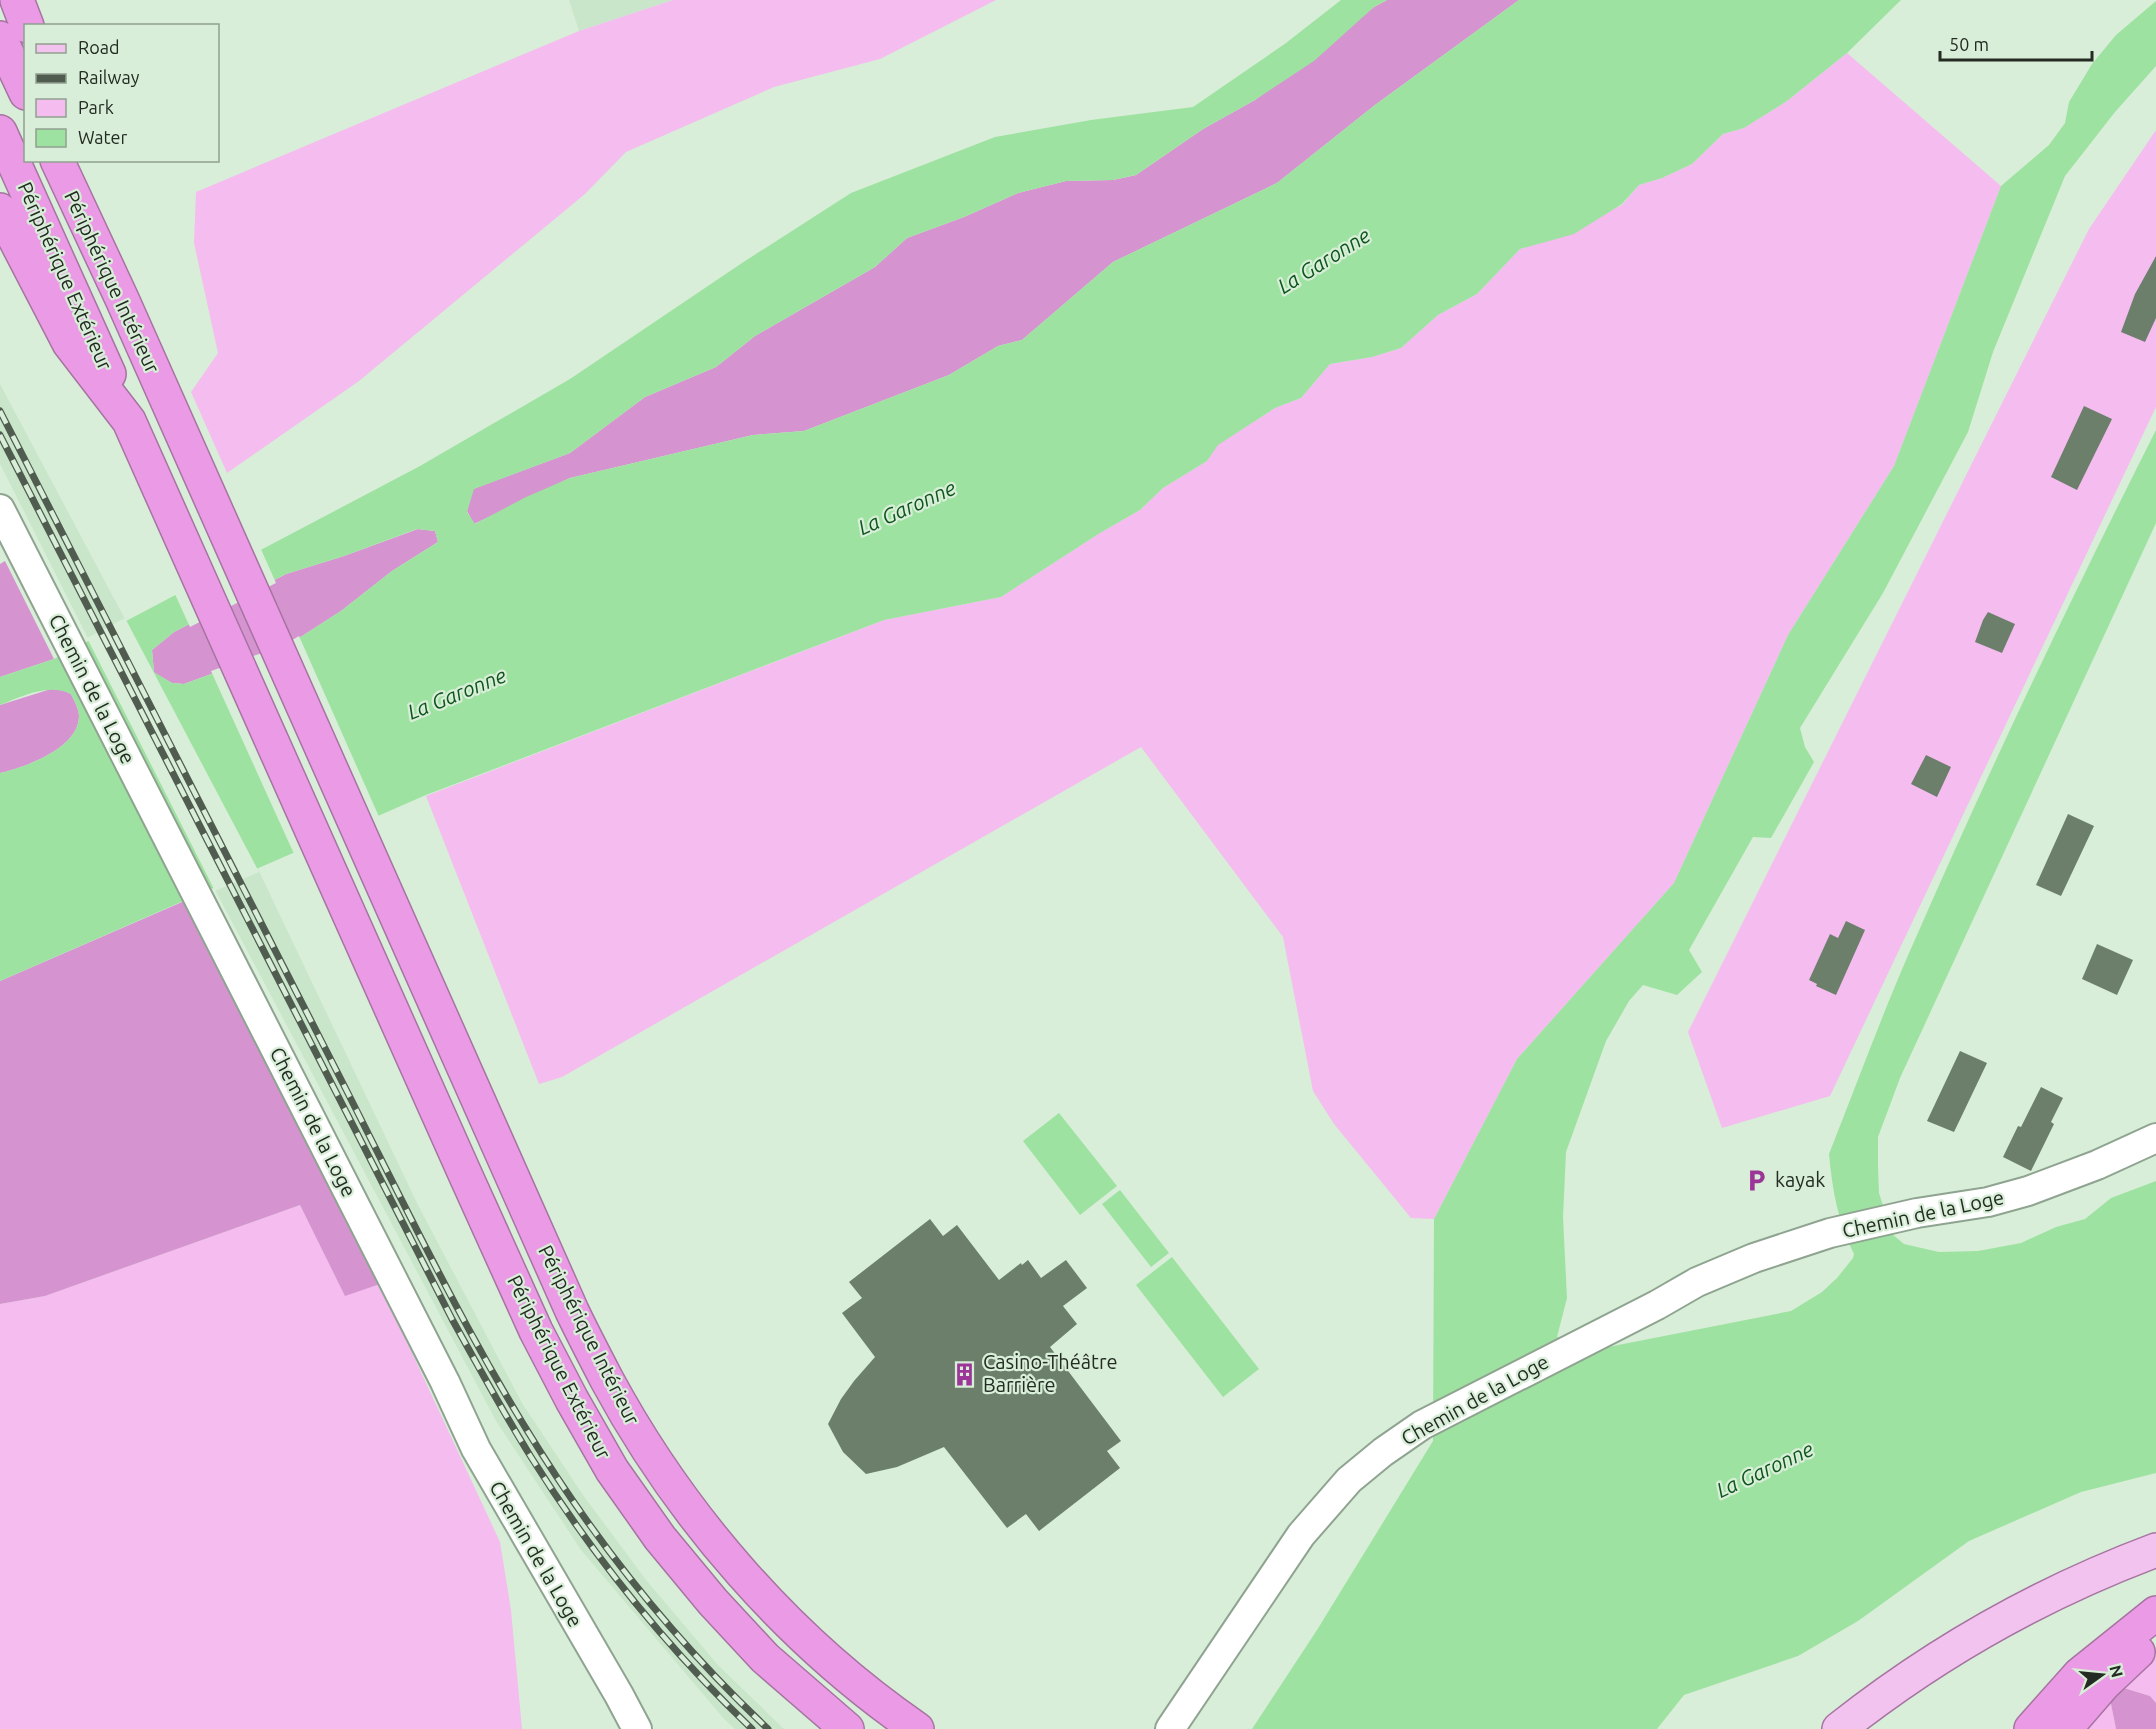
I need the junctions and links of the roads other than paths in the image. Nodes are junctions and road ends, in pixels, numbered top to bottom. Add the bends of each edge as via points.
1 (16, 0) edge
2 (26, 24) edge
3 (0, 38) edge
4 (24, 89) edge
5 (0, 132) edge
6 (58, 162) edge
7 (82, 162) edge
8 (0, 210) edge
9 (122, 299) junction
10 (129, 421) junction
11 (0, 509) edge
12 (2156, 1138) edge
13 (2156, 1152) edge
14 (1918, 1218) junction
15 (2156, 1550) edge
16 (2156, 1613) edge
17 (2156, 1637) edge
18 (637, 1729) edge
19 (847, 1729) edge
20 (917, 1729) edge
21 (1170, 1729) edge
22 (1839, 1729) edge
23 (2031, 1729) edge
24 (2065, 1729) edge

1 - 2 highway
3 - 4 highway
5 - 10 highway, Périphérique Extérieur
6 - 9 highway, Périphérique Intérieur
7 - 9 highway
8 - 10 highway via 69,343
9 - 20 highway, Périphérique Intérieur via 572,1311 608,1382 693,1512 785,1620 834,1665
10 - 19 highway, Périphérique Extérieur via 536,1331 572,1400 612,1470 660,1538 720,1610 765,1658
11 - 18 street, Chemin de la Loge via 476,1449
12 - 14 street, Chemin de la Loge via 2028,1191
13 - 14 street, Chemin de la Loge via 2034,1201 1994,1211
14 - 21 street, Chemin de la Loge via 1746,1262 1697,1282 1422,1425 1349,1480 1300,1535
15 - 22 main road via 2055,1593 1981,1632 1921,1668
16 - 23 highway via 2080,1674
17 - 24 highway via 2104,1684

